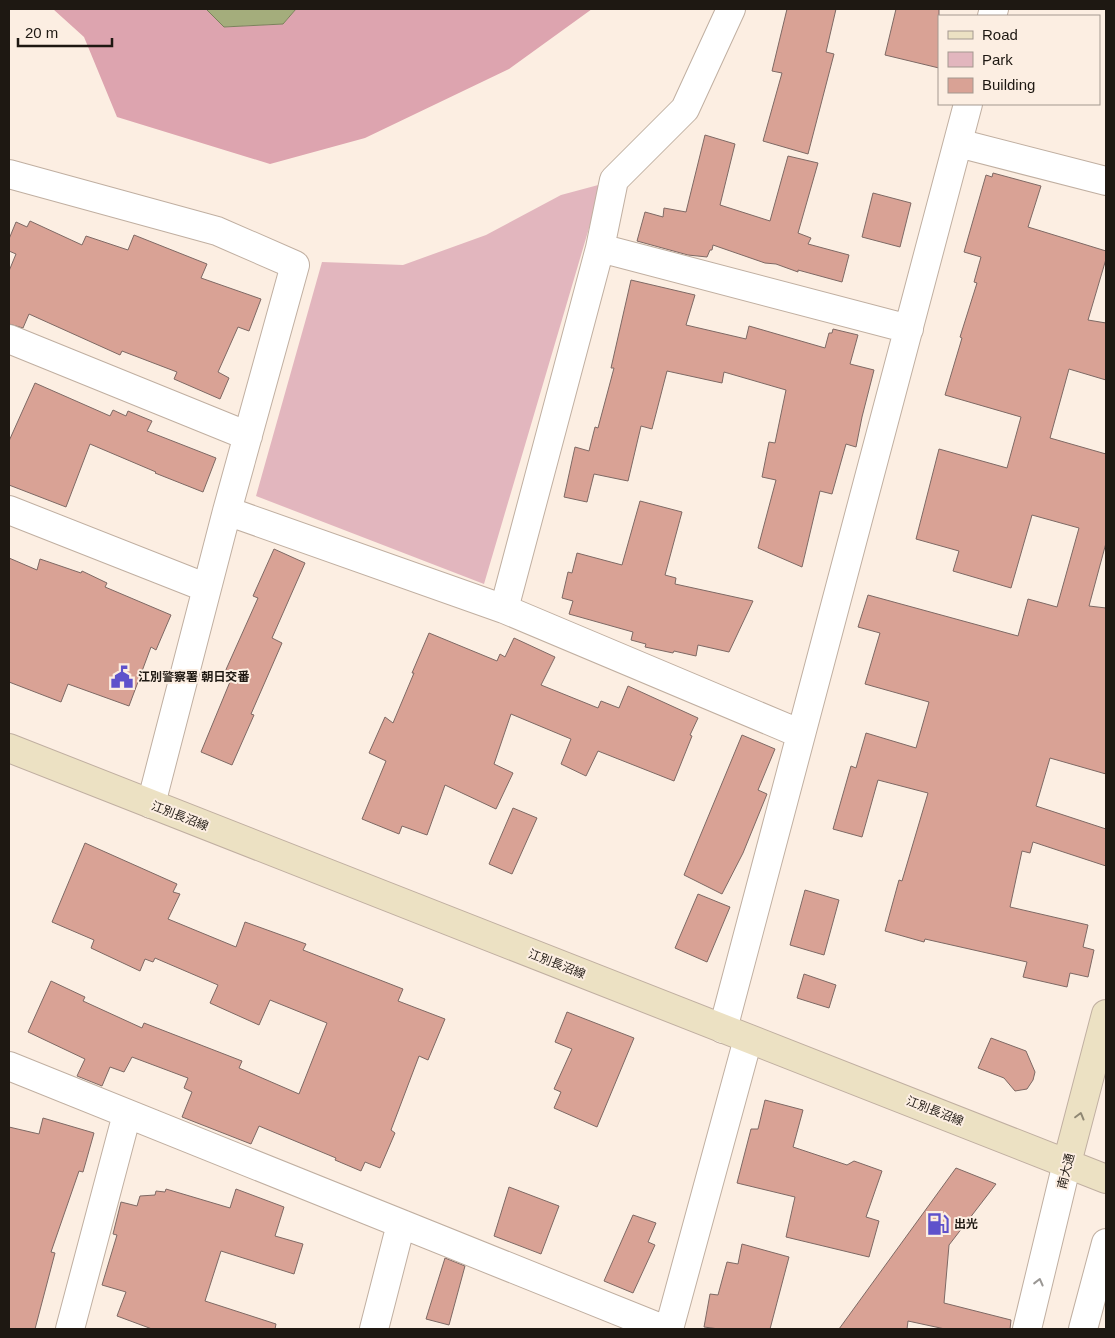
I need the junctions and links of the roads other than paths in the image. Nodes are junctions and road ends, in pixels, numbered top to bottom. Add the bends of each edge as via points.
1 (731, 9) edge
2 (968, 105) edge
3 (958, 143) junction
4 (9, 174) edge
5 (1106, 181) edge
6 (600, 248) junction
7 (909, 329) junction
8 (9, 339) edge
9 (248, 436) junction
10 (9, 510) edge
11 (227, 511) junction
12 (207, 588) junction
13 (504, 609) junction
14 (801, 734) junction
15 (9, 748) edge
16 (151, 804) junction
17 (1106, 1014) edge
18 (723, 1029) junction
19 (748, 1039) junction
20 (9, 1066) edge
21 (127, 1114) junction
22 (1068, 1163) junction
23 (1106, 1179) edge
24 (402, 1224) junction
25 (1106, 1243) edge
26 (70, 1329) edge
27 (374, 1329) edge
28 (662, 1329) edge
29 (669, 1329) edge
30 (1027, 1329) edge
31 (1084, 1329) edge

1 - 6 street via 685,109 614,180
2 - 3 street
3 - 5 street
3 - 7 street
4 - 9 street via 217,231 295,265
6 - 7 street
6 - 13 street
7 - 14 street
8 - 9 street
9 - 11 street
10 - 12 street
11 - 12 street
11 - 13 street
12 - 16 street
13 - 14 street
14 - 18 street
15 - 16 main road, 江別長沼線
16 - 18 main road, 江別長沼線
22 -> 17 main road, 南大通
18 - 19 main road, 江別長沼線
19 - 22 main road, 江別長沼線
19 - 29 street
20 - 21 street
21 - 24 street
21 - 26 street
22 - 23 main road, 江別長沼線
30 -> 22 street, 南大通
24 - 27 street
24 - 28 street
25 - 31 street

